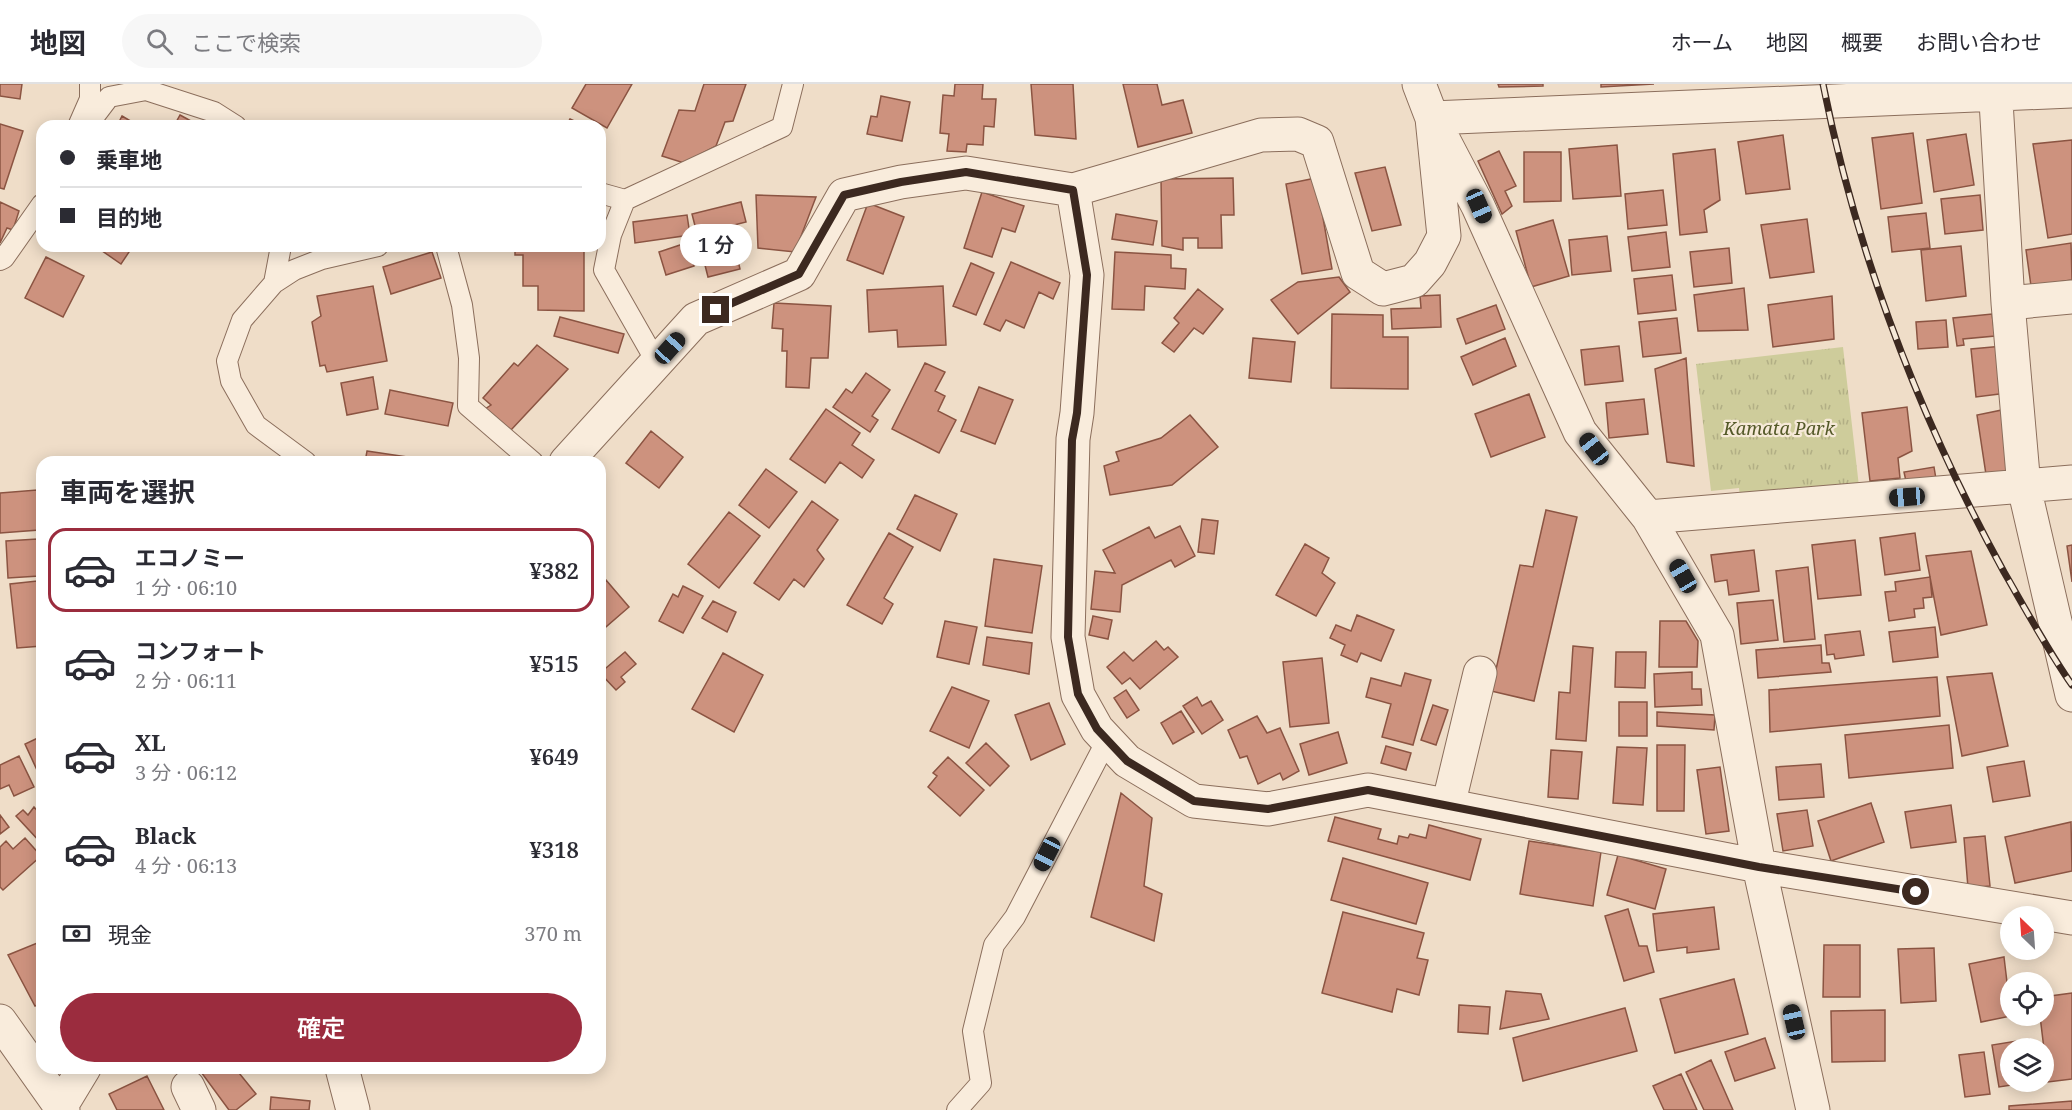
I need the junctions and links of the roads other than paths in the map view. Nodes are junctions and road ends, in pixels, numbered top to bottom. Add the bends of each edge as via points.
1 (90, 84) edge
2 (793, 84) edge
3 (1419, 84) edge
4 (1995, 90) edge
5 (2072, 91) edge
6 (1432, 118) junction
7 (81, 120) edge
8 (92, 120) edge
9 (226, 120) edge
10 (1073, 190) junction
11 (606, 195) edge
12 (625, 200) junction
13 (36, 213) edge
14 (280, 252) edge
15 (352, 252) edge
16 (448, 252) edge
17 (0, 260) edge
18 (274, 283) junction
19 (2072, 297) edge
20 (2008, 303) junction
21 (657, 363) junction
22 (298, 456) edge
23 (526, 456) edge
24 (572, 456) edge
25 (2072, 482) edge
26 (2024, 487) junction
27 (1648, 518) junction
28 (1480, 673) dead end
29 (2072, 695) edge
30 (1107, 740) junction
31 (1448, 806) junction
32 (1759, 867) junction
33 (2072, 918) edge
34 (0, 1022) edge
35 (36, 1072) edge
36 (37, 1074) edge
37 (81, 1074) edge
38 (344, 1074) edge
39 (62, 1108) edge
40 (353, 1110) edge
41 (957, 1110) edge
42 (1813, 1110) edge

1 - 7 lane via 90,99
2 - 12 lane via 782,127
3 - 6 street
4 - 5 street
4 - 6 street
4 - 20 street
6 - 10 street via 1444,236 1430,263 1414,281 1383,289 1358,273 1317,142 1298,134 1261,135
6 - 27 street via 1479,206 1580,432
8 - 9 lane via 110,97 146,90
10 - 21 street via 966,172 844,195 799,274 696,320
10 - 30 street via 1087,275 1072,440 1068,637 1078,694
11 - 12 lane
12 - 21 lane via 611,236 604,270
13 - 17 lane
14 - 18 lane
15 - 18 lane via 294,270
16 - 23 lane via 464,316 469,358 468,406
18 - 22 lane via 242,320 227,361 231,381 256,425
19 - 20 street
20 - 26 street
21 - 24 street
25 - 26 street
26 - 27 street
26 - 29 street
27 - 32 street via 1717,635
28 - 31 street
30 - 31 street via 1127,761 1194,801 1268,809 1368,790
30 - 41 lane via 1015,917 994,945 973,1032 981,1083
31 - 32 street
32 - 33 street
32 - 42 street
34 - 35 street
36 - 39 street
37 - 39 street
38 - 40 street

